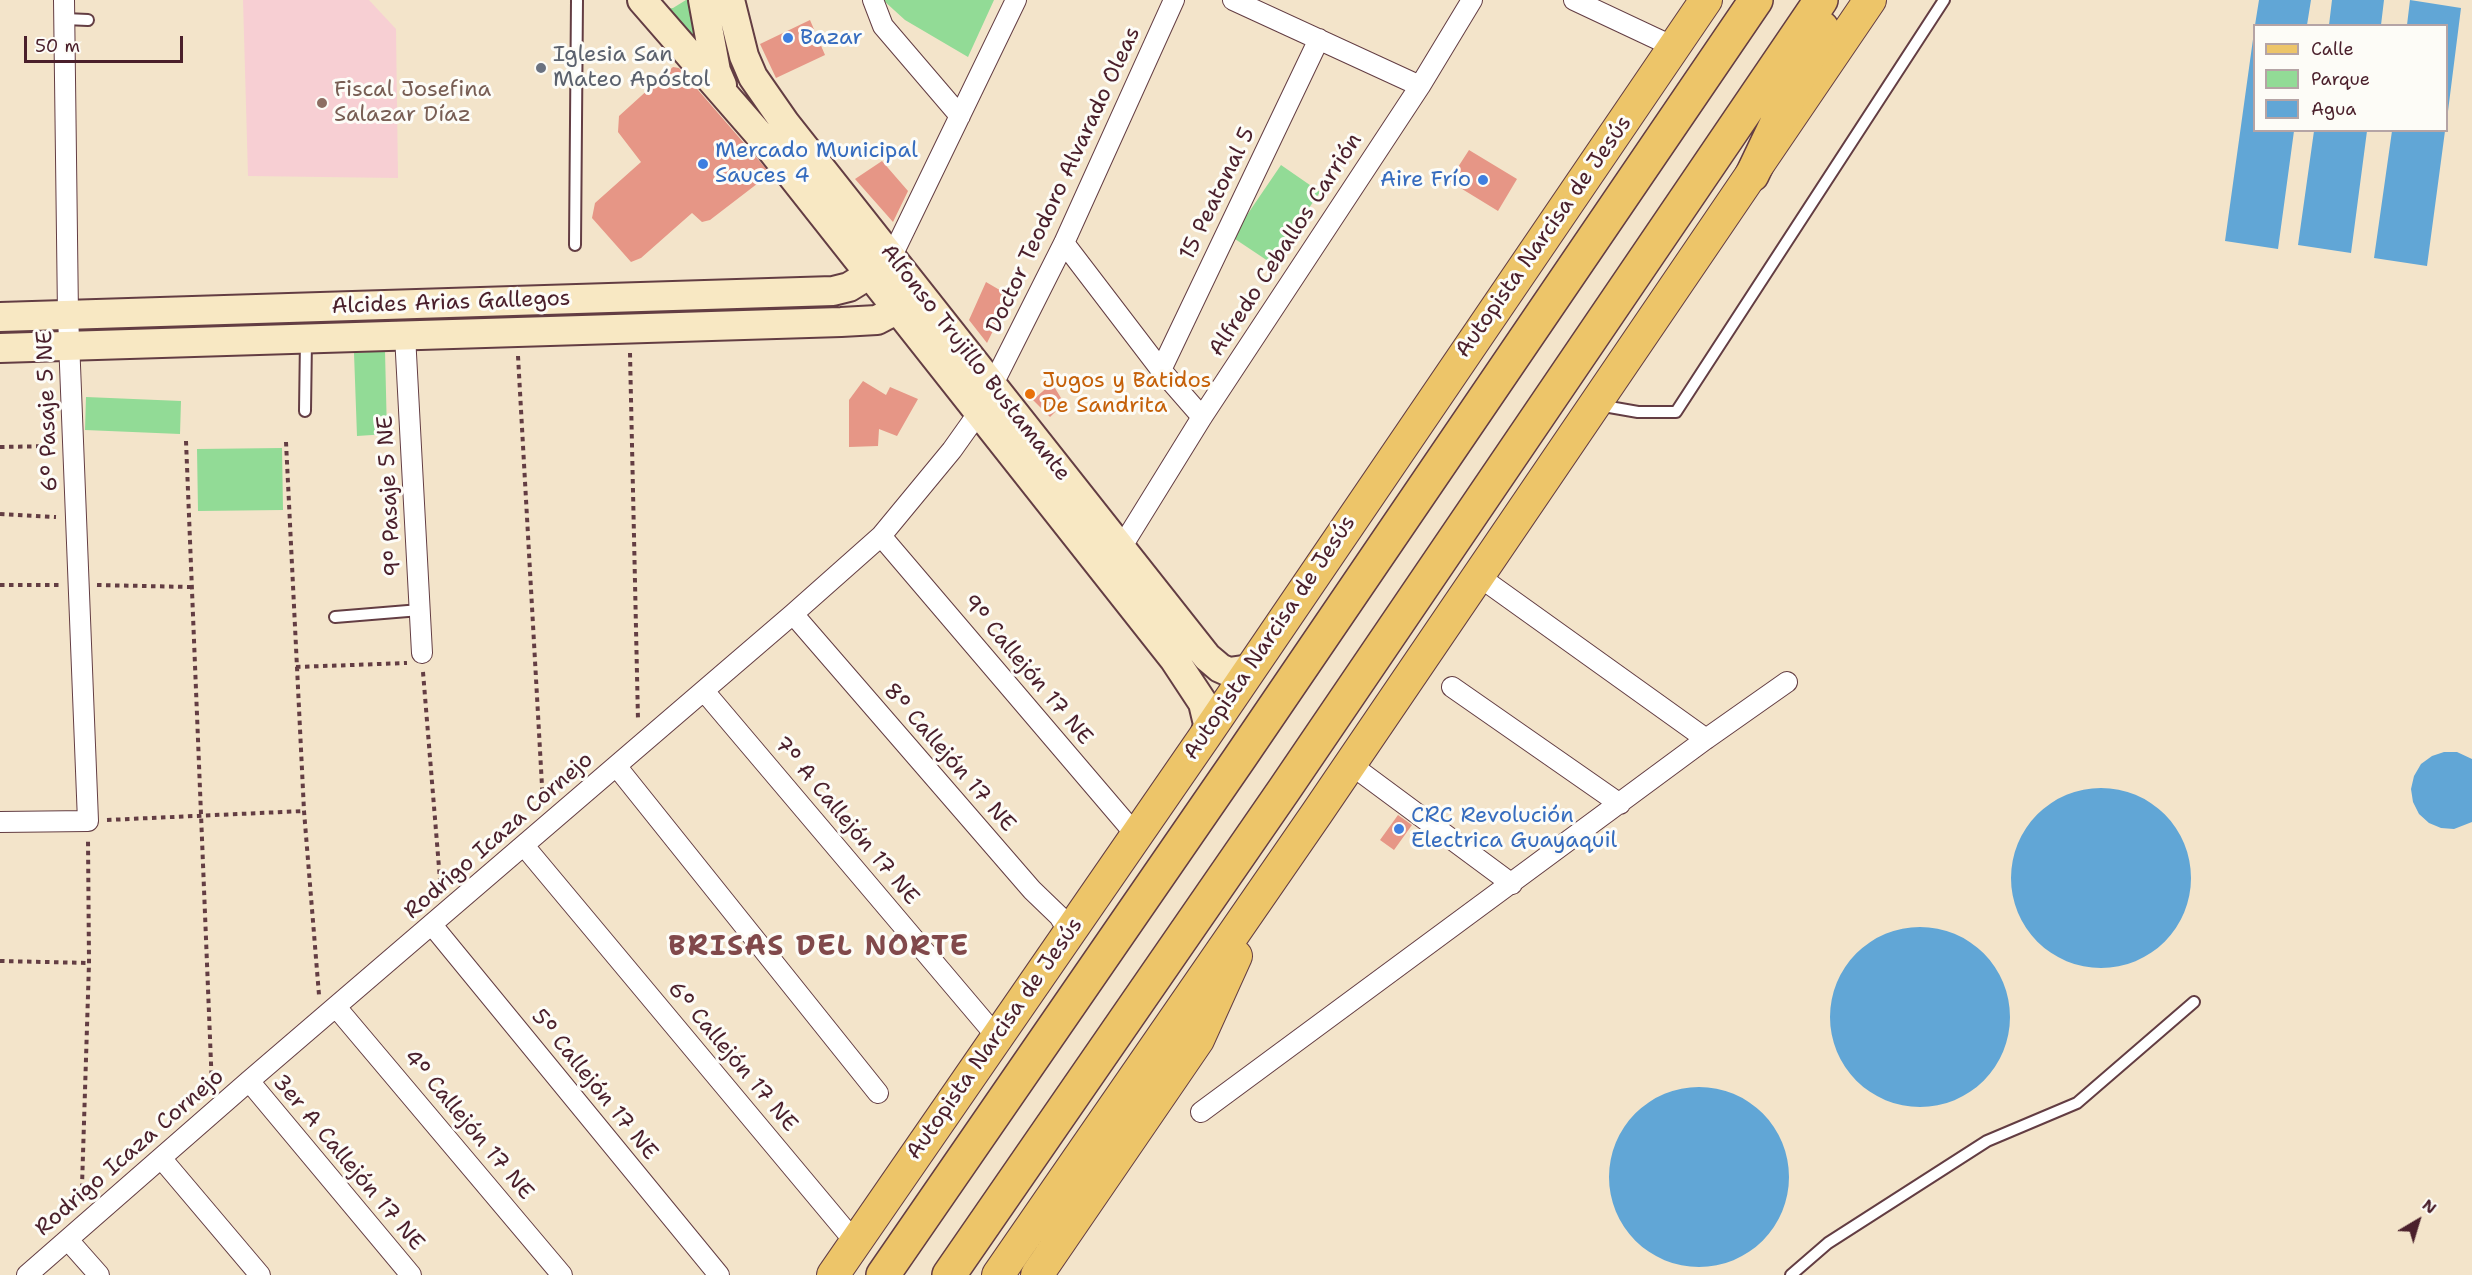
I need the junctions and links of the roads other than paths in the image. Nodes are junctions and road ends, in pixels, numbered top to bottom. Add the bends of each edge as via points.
1 (577, 0) edge
2 (642, 0) edge
3 (703, 0) edge
4 (873, 0) edge
5 (1016, 0) edge
6 (1174, 0) edge
7 (1233, 0) edge
8 (1472, 0) edge
9 (1574, 0) edge
10 (1706, 0) edge
11 (1731, 0) edge
12 (1755, 0) edge
13 (1821, 0) edge
14 (1835, 0) edge
15 (1870, 0) edge
16 (1944, 0) edge
17 (64, 10) edge
18 (731, 10) edge
19 (88, 20) dead end
20 (1319, 39) junction
21 (1674, 47) junction
22 (1420, 86) junction
23 (732, 102) junction
24 (960, 116) junction
25 (1674, 122) junction
26 (1752, 175) junction
27 (1064, 243) junction
28 (575, 245) dead end
29 (881, 266) junction
30 (898, 309) junction
31 (68, 315) junction
32 (0, 317) edge
33 (405, 335) junction
34 (306, 338) junction
35 (69, 345) junction
36 (0, 348) edge
37 (1161, 370) junction
38 (994, 385) junction
39 (1594, 405) junction
40 (305, 411) dead end
41 (979, 412) junction
42 (1202, 417) junction
43 (881, 536) junction
44 (1121, 548) junction
45 (1477, 575) junction
46 (420, 610) junction
47 (793, 614) junction
48 (334, 617) dead end
49 (422, 658) road end
50 (1250, 669) junction
51 (1787, 682) dead end
52 (1452, 687) dead end
53 (704, 691) junction
54 (1205, 736) junction
55 (1706, 739) junction
56 (1350, 764) junction
57 (617, 767) junction
58 (1620, 804) junction
59 (0, 822) edge
60 (1136, 835) junction
61 (525, 846) junction
62 (1271, 880) junction
63 (1512, 884) junction
64 (438, 920) junction
65 (1069, 932) junction
66 (2194, 1002) dead end
67 (336, 1007) junction
68 (997, 1036) junction
69 (249, 1081) junction
70 (878, 1093) dead end
71 (1201, 1112) dead end
72 (161, 1158) junction
73 (68, 1240) junction
74 (855, 1242) junction
75 (27, 1275) edge
76 (99, 1275) edge
77 (260, 1275) edge
78 (411, 1275) edge
79 (562, 1275) edge
80 (719, 1275) edge
81 (833, 1275) edge
82 (883, 1275) edge
83 (950, 1275) edge
84 (998, 1275) edge
85 (1037, 1275) edge
86 (1791, 1275) edge

1 - 28 lane
2 - 23 street
3 - 23 street via 716,71
4 - 24 street via 883,26
5 - 24 street
6 - 27 street, Doctor Teodoro Alvarado Oleas
7 - 20 street
8 - 22 street, Alfredo Ceballos Carrión
9 - 21 street
10 - 21 main road, Autopista Narcisa de Jesús
11 - 25 highway
12 - 25 highway, Autopista Narcisa de Jesús
13 - 83 highway
14 - 26 highway
15 - 26 main road
16 - 39 lane via 1676,412 1638,412
17 - 19 lane
17 - 31 street, 6º Pasaje 5 NE
18 - 29 street, Alfonso Trujillo Bustamante via 744,56 764,96
20 - 22 street
20 - 37 street, 15 Peatonal 5
21 - 50 main road, Autopista Narcisa de Jesús
22 - 42 street, Alfredo Ceballos Carrión
23 - 29 street, Alfonso Trujillo Bustamante
24 - 29 street
25 - 82 highway, Autopista Narcisa de Jesús
26 - 39 main road
27 - 37 street
27 - 38 street, Doctor Teodoro Alvarado Oleas
29 - 30 street, Alfonso Trujillo Bustamante
29 - 31 street, Alcides Arias Gallegos via 849,287 833,291
29 - 38 street, Alfonso Trujillo Bustamante
30 - 33 street, Alcides Arias Gallegos via 877,320
30 - 41 street, Alfonso Trujillo Bustamante
31 - 32 street, Alcides Arias Gallegos
31 - 35 street, 6º Pasaje 5 NE
33 - 34 street, Alcides Arias Gallegos
33 - 46 street, 9º Pasaje 5 NE
34 - 35 street, Alcides Arias Gallegos
34 - 40 lane
35 - 36 street, Alcides Arias Gallegos
35 - 59 street, 6º Pasaje 5 NE via 88,821
37 - 42 street
38 - 41 street, Doctor Teodoro Alvarado Oleas
38 - 44 street, Alfonso Trujillo Bustamante
39 - 45 main road
41 - 43 street, Rodrigo Icaza Cornejo
41 - 54 street, Alfonso Trujillo Bustamante via 1174,659 1203,702 1208,724
42 - 44 street, Alfredo Ceballos Carrión
43 - 47 street, Rodrigo Icaza Cornejo
43 - 60 street, 9º Callejón 17 NE
44 - 50 street, Alfonso Trujillo Bustamante via 1207,657 1229,672
45 - 55 street
45 - 56 main road
46 - 48 lane
46 - 49 street, 9º Pasaje 5 NE
47 - 53 street, Rodrigo Icaza Cornejo
47 - 65 street, 8º Callejón 17 NE
50 - 54 main road, Autopista Narcisa de Jesús
51 - 55 street
52 - 58 street
53 - 57 street, Rodrigo Icaza Cornejo
53 - 68 street, 7º A Callejón 17 NE
54 - 60 main road, Autopista Narcisa de Jesús
55 - 58 street
56 - 62 main road
56 - 63 street
57 - 61 street, Rodrigo Icaza Cornejo
57 - 70 street
58 - 63 street
60 - 65 main road, Autopista Narcisa de Jesús
61 - 64 street, Rodrigo Icaza Cornejo
61 - 74 street, 6º Callejón 17 NE
62 - 84 main road
62 - 85 main road via 1198,1040
63 - 71 street
64 - 67 street, Rodrigo Icaza Cornejo
64 - 80 street, 5º Callejón 17 NE
65 - 68 main road, Autopista Narcisa de Jesús
66 - 86 lane via 2077,1103 1987,1141 1828,1243
67 - 69 street, Rodrigo Icaza Cornejo
67 - 79 street, 4º Callejón 17 NE
68 - 74 main road, Autopista Narcisa de Jesús
69 - 72 street, Rodrigo Icaza Cornejo
69 - 78 street, 3er A Callejón 17 NE
72 - 73 street, Rodrigo Icaza Cornejo
72 - 77 street
73 - 75 street, Rodrigo Icaza Cornejo
73 - 76 street
74 - 81 main road, Autopista Narcisa de Jesús

